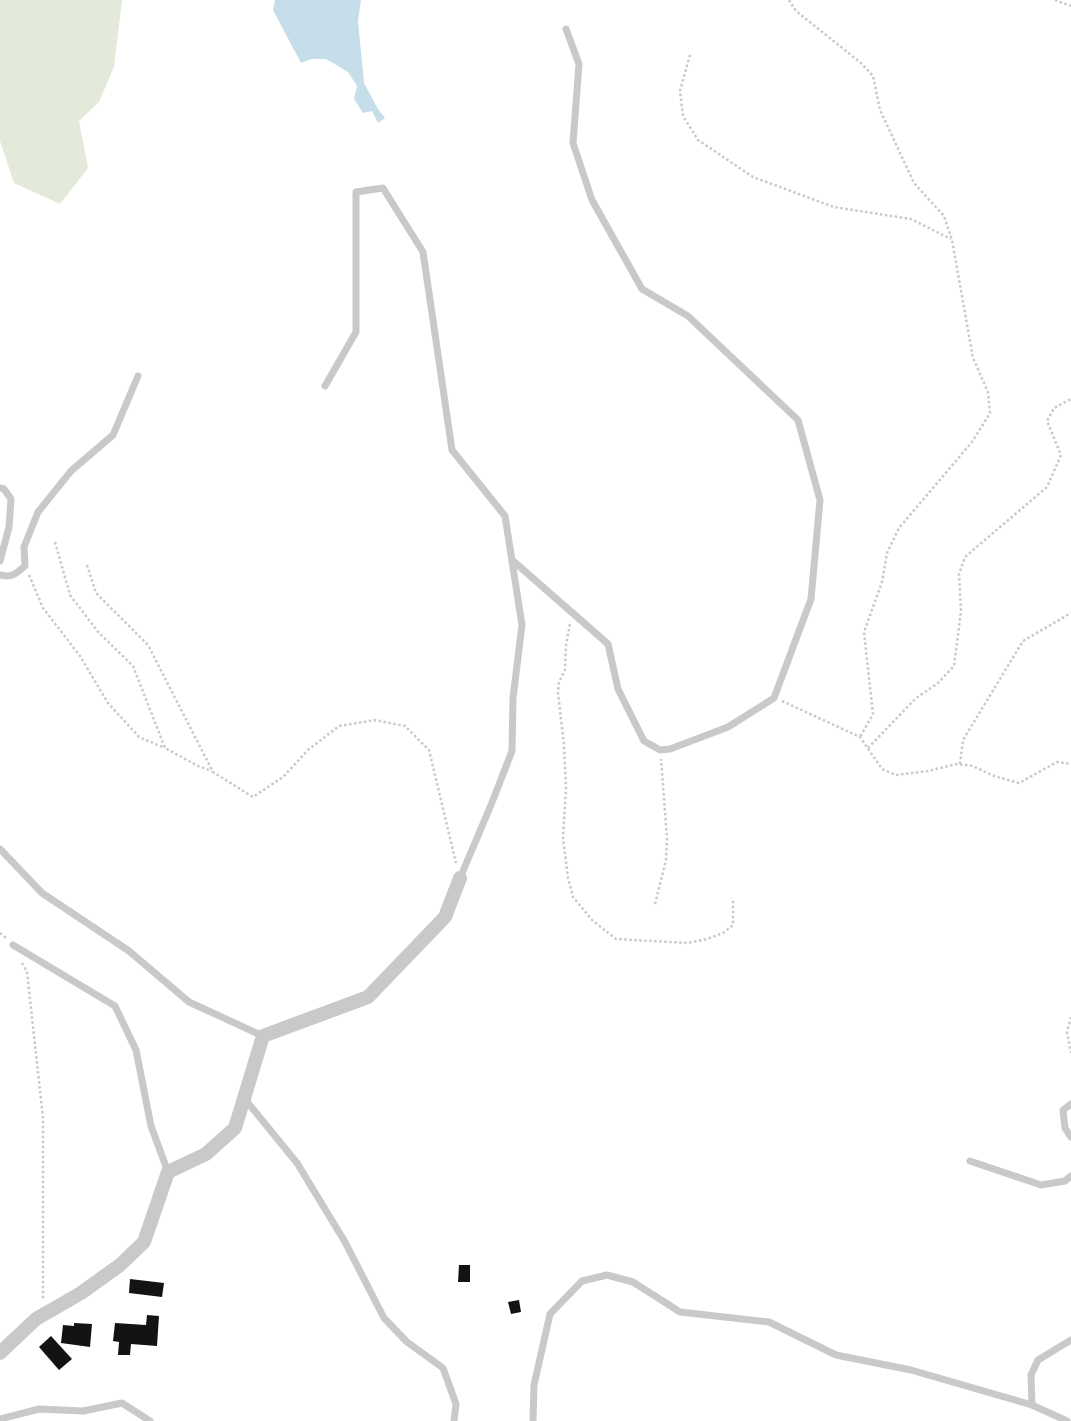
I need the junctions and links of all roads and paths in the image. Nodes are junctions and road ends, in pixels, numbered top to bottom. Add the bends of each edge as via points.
1 (789, 0) edge
2 (1055, 0) edge
3 (1071, 6) edge
4 (566, 29) dead end
5 (690, 55) dead end
6 (952, 240) junction
7 (138, 376) dead end
8 (325, 386) dead end
9 (1071, 399) edge
10 (0, 488) edge
11 (55, 542) dead end
12 (512, 560) junction
13 (0, 561) edge
14 (87, 565) dead end
15 (25, 566) junction
16 (0, 575) edge
17 (572, 613) junction
18 (1071, 613) edge
19 (774, 698) junction
20 (860, 737) junction
21 (165, 748) junction
22 (868, 748) junction
23 (660, 750) junction
24 (960, 764) junction
25 (1071, 764) edge
26 (213, 772) junction
27 (0, 848) edge
28 (460, 878) junction
29 (733, 898) dead end
30 (655, 904) dead end
31 (0, 933) edge
32 (13, 944) junction
33 (1071, 1017) edge
34 (263, 1036) junction
35 (1071, 1053) edge
36 (244, 1097) junction
37 (1071, 1104) edge
38 (1071, 1137) edge
39 (970, 1161) dead end
40 (168, 1172) junction
41 (1071, 1176) edge
42 (43, 1315) junction
43 (1071, 1340) edge
44 (0, 1352) edge
45 (1032, 1405) junction
46 (0, 1419) edge
47 (150, 1421) edge
48 (454, 1421) edge
49 (533, 1421) edge
50 (1068, 1421) edge

1 - 6 path via 796,11 861,63 872,76 880,110 914,183 944,216
2 - 3 path
4 - 19 lane via 580,64 573,144 592,200 642,289 688,316 798,420 820,500 811,599
5 - 6 path via 680,91 683,116 698,140 753,177 834,207 911,219
6 - 20 path via 973,358 988,392 990,413 972,442 899,528 887,553 882,582 864,632 873,714
7 - 15 lane via 113,435 71,471 38,512 24,547
8 - 12 lane via 356,332 356,192 382,188 423,252 452,450 505,516
9 - 22 path via 1054,408 1047,421 1061,455 1047,487 965,557 958,574 961,611 954,666 937,684 916,698
10 - 13 lane via 11,499 9,527
11 - 21 path via 70,595 99,633 133,666
12 - 17 lane
12 - 28 lane via 522,625 513,698 512,751
14 - 26 path via 96,593 148,645
15 - 16 lane via 8,577
15 - 21 path via 43,608 80,656 108,703 139,737
17 - 23 lane via 608,644 618,688 644,741
17 - 29 path via 565,670 558,693 566,788 563,838 573,897 593,921 616,940 688,943 707,940 733,925
18 - 24 path via 1023,641 963,740
19 - 20 path
19 - 23 lane via 728,727
20 - 22 path
21 - 26 path
22 - 24 path via 882,769 896,775
23 - 30 path via 667,838 666,860
24 - 25 path via 1019,782 1057,762
26 - 28 path via 253,797 284,777 308,750 338,726 375,720 405,726 430,750
27 - 34 lane via 42,893 129,951 188,1002
28 - 34 street via 445,917 368,997
31 - 32 path
32 - 40 lane via 115,1006 136,1050 151,1126
32 - 42 path via 26,972 43,1118
33 - 35 path via 1067,1032
34 - 36 street
36 - 40 street via 235,1128 206,1154
36 - 48 lane via 297,1163 345,1242 384,1318 407,1342 443,1368 456,1404
37 - 38 lane via 1063,1110
39 - 41 lane via 1041,1185 1066,1181
40 - 42 street via 144,1242 120,1265
42 - 44 street
43 - 45 lane via 1038,1360 1031,1375
45 - 49 lane via 911,1370 836,1355 769,1322 680,1312 633,1282 608,1275 582,1281 550,1314 534,1386
45 - 50 lane
46 - 47 lane via 39,1409 83,1411 122,1403

